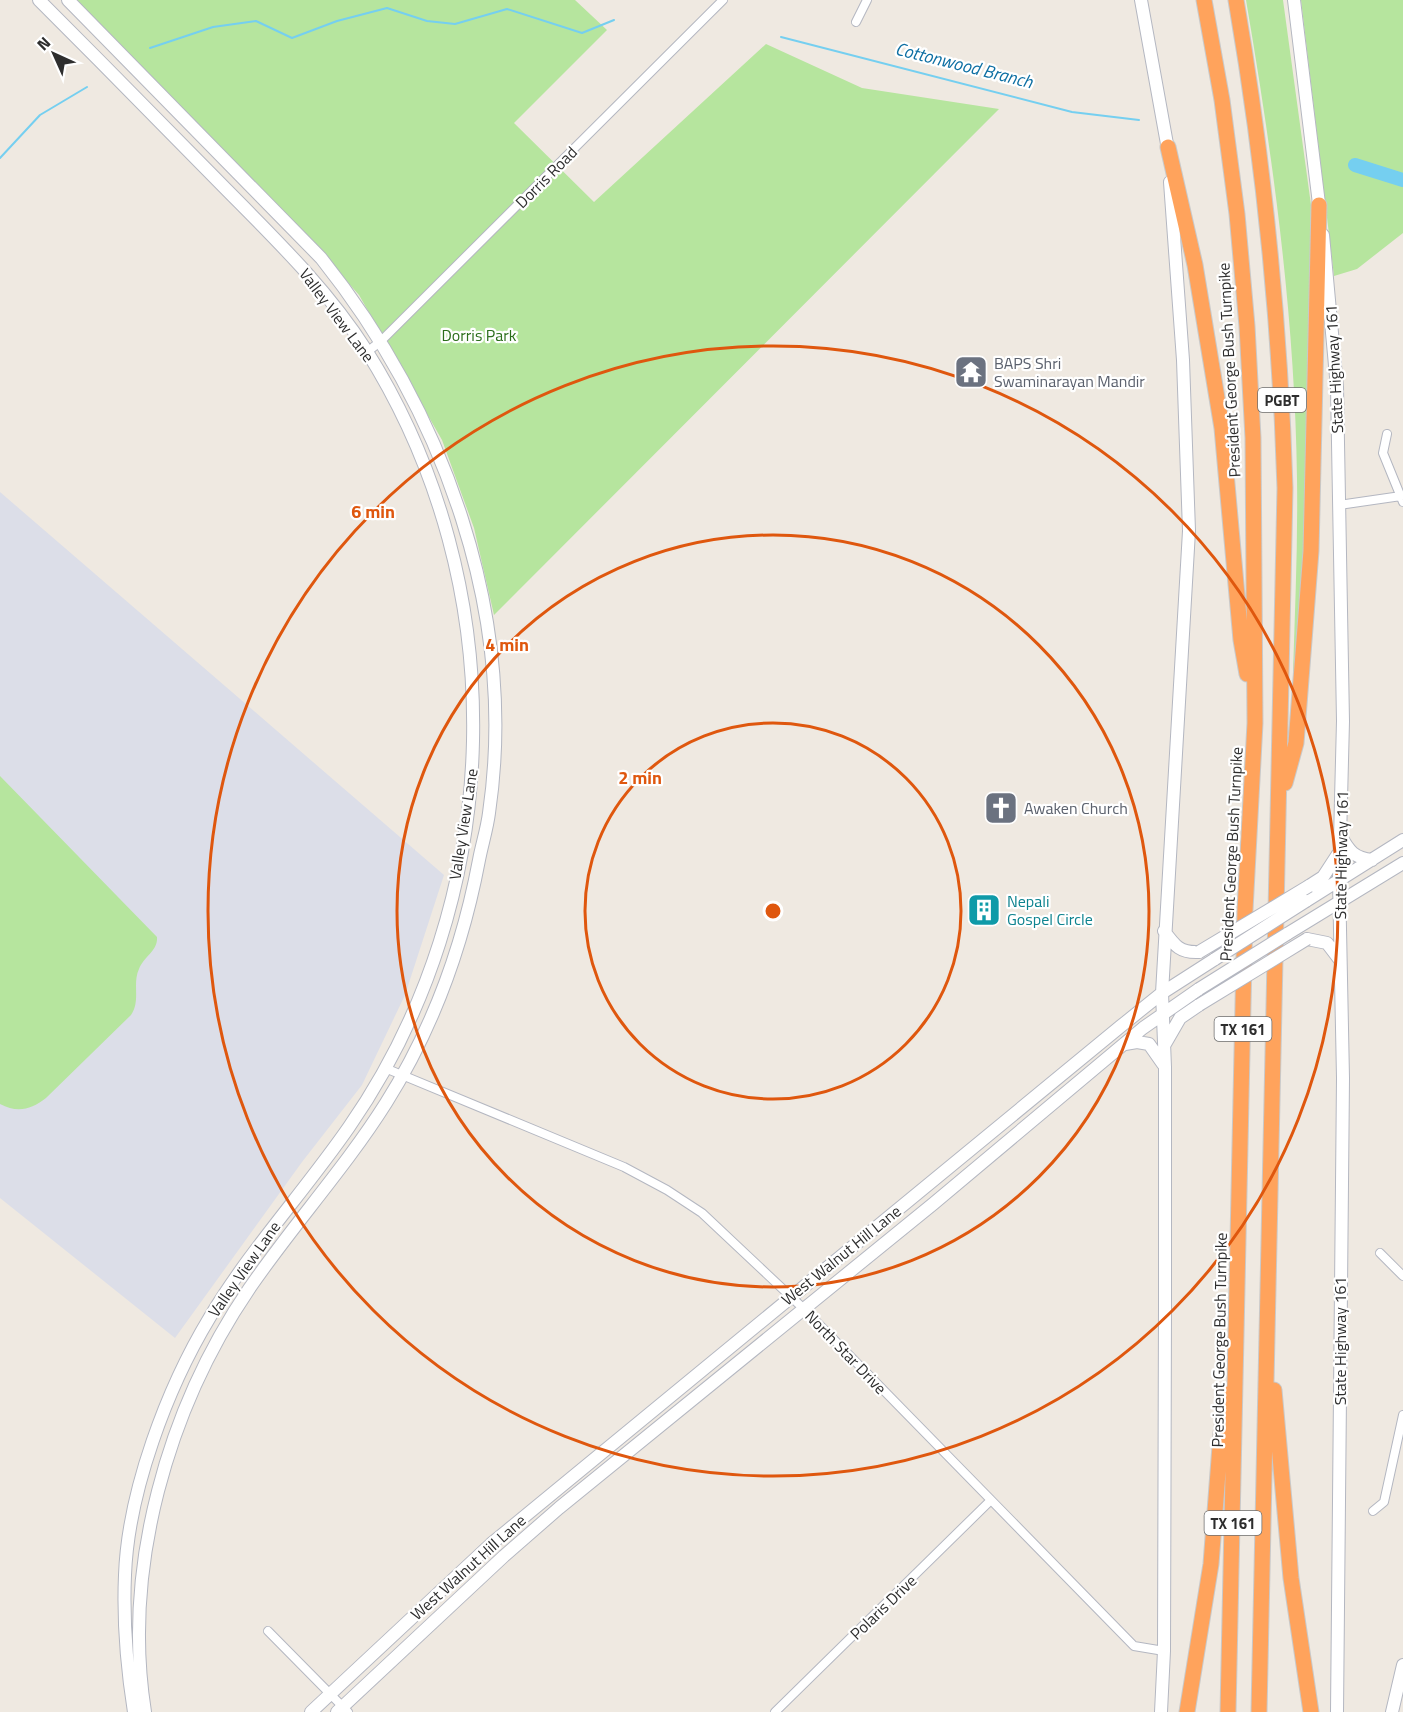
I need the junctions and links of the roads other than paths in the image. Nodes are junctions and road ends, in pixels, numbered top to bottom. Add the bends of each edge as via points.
1 (39, 0) edge
2 (68, 0) edge
3 (723, 0) edge
4 (867, 0) edge
5 (1142, 0) edge
6 (1204, 0) edge
7 (1236, 0) edge
8 (1294, 0) edge
9 (856, 22) dead end
10 (1168, 147) junction
11 (1319, 205) junction
12 (381, 341) junction
13 (367, 352) junction
14 (1387, 434) dead end
15 (1402, 499) edge
16 (1339, 505) junction
17 (1255, 723) junction
18 (1279, 803) junction
19 (1340, 835) junction
20 (1403, 840) edge
21 (1340, 850) junction
22 (1372, 860) junction
23 (1403, 863) edge
24 (1339, 879) junction
25 (1340, 900) junction
26 (1164, 931) junction
27 (1340, 960) junction
28 (1162, 993) junction
29 (1162, 1015) junction
30 (1124, 1044) junction
31 (1164, 1046) junction
32 (1165, 1067) junction
33 (385, 1068) junction
34 (402, 1074) junction
35 (1036, 1096) junction
36 (1046, 1108) junction
37 (1380, 1253) dead end
38 (1403, 1276) edge
39 (791, 1296) junction
40 (804, 1309) junction
41 (1236, 1335) junction
42 (1268, 1336) junction
43 (654, 1409) junction
44 (1403, 1415) edge
45 (665, 1422) junction
46 (543, 1501) junction
47 (990, 1501) junction
48 (1373, 1511) dead end
49 (553, 1513) junction
50 (268, 1631) dead end
51 (1164, 1651) junction
52 (1403, 1665) edge
53 (330, 1694) junction
54 (342, 1710) edge
55 (134, 1712) edge
56 (145, 1712) edge
57 (311, 1712) edge
58 (775, 1712) edge
59 (1161, 1712) edge
60 (1187, 1712) edge
61 (1228, 1712) edge
62 (1259, 1712) edge
63 (1311, 1712) edge
64 (1337, 1712) edge
65 (1392, 1712) edge

1 - 13 main road, Valley View Lane via 294,259
2 - 12 main road, Valley View Lane via 321,258
3 - 12 street, Dorris Road
4 - 9 street
5 - 10 main road
6 - 17 highway, President George Bush Turnpike / PGBT via 1230,158 1247,327 1253,438
7 - 18 highway, PGBT via 1260,154 1280,355 1285,546
8 - 11 main road, State Highway 161
10 - 17 highway via 1195,265 1222,428 1241,640
10 - 26 main road via 1184,360 1189,520
11 - 16 main road, State Highway 161 via 1337,387
11 - 18 highway via 1311,551 1296,742
12 - 13 street, Dorris Road
12 - 34 main road, Valley View Lane via 441,462 483,592 491,640 495,732 489,816 473,892 441,993
13 - 33 main road, Valley View Lane via 409,431 441,513 468,629 475,697 471,790 453,890 420,993
14 - 15 street via 1383,453
15 - 16 street
16 - 19 main road, State Highway 161 via 1343,721
17 - 41 highway, President George Bush Turnpike / TX 161 via 1245,910
18 - 42 highway, TX 161
19 - 21 main road, State Highway 161
19 - 22 main road via 1350,852 1360,859
20 - 22 main road, West Walnut Hill Lane
21 - 24 main road, State Highway 161
21 - 26 main road, bridge via 1327,871 1309,886 1199,952 1185,953 1176,948
22 - 24 main road, West Walnut Hill Lane
23 - 25 main road, West Walnut Hill Lane
24 - 25 main road, State Highway 161
24 - 28 main road, West Walnut Hill Lane, bridge
25 - 27 main road, State Highway 161
25 - 29 main road, West Walnut Hill Lane, bridge
26 - 28 main road
27 - 31 main road, bridge via 1327,943 1307,939 1180,1018
27 - 64 main road, State Highway 161 via 1343,1078
28 - 29 main road
28 - 35 main road, West Walnut Hill Lane
29 - 30 main road, West Walnut Hill Lane
29 - 31 main road
30 - 32 main road via 1149,1044
30 - 36 main road, West Walnut Hill Lane
31 - 32 main road
32 - 51 main road
33 - 34 street, North Star Drive
33 - 55 main road, Valley View Lane via 350,1126 211,1314 177,1379 155,1435 128,1545 125,1577
34 - 39 street, North Star Drive via 624,1167 668,1190 726,1234
34 - 56 main road, Valley View Lane via 380,1112 227,1322 183,1413 162,1473 141,1601 139,1660
35 - 36 main road
35 - 39 main road, West Walnut Hill Lane
36 - 40 main road, West Walnut Hill Lane
37 - 38 street
39 - 40 street, North Star Drive
39 - 43 main road, West Walnut Hill Lane
40 - 45 main road, West Walnut Hill Lane
40 - 47 street, North Star Drive
41 - 60 highway via 1221,1433 1211,1564
41 - 61 highway, President George Bush Turnpike / TX 161
42 - 62 highway, TX 161
42 - 63 highway via 1292,1578
43 - 45 main road
43 - 46 main road, West Walnut Hill Lane
44 - 48 street via 1384,1502
45 - 49 main road, West Walnut Hill Lane
46 - 49 main road
46 - 53 main road, West Walnut Hill Lane via 491,1544
47 - 51 street, North Star Drive via 1134,1646
47 - 58 street, Polaris Drive
49 - 54 main road, West Walnut Hill Lane
50 - 53 street
51 - 59 main road
52 - 65 main road
53 - 54 street
53 - 57 main road, West Walnut Hill Lane

